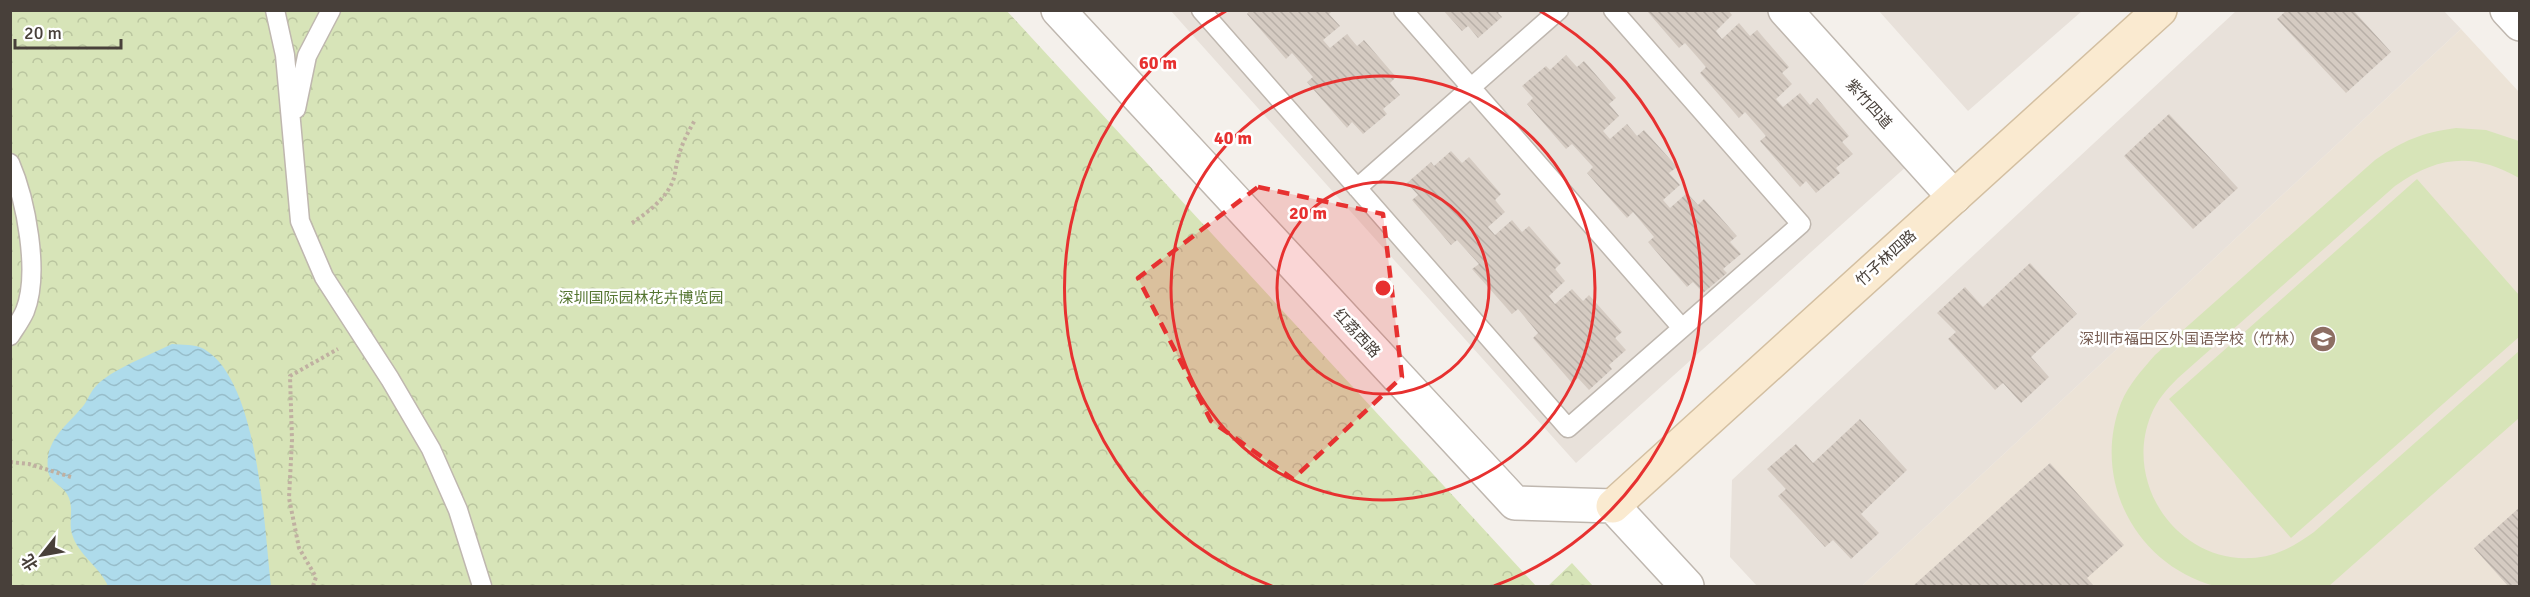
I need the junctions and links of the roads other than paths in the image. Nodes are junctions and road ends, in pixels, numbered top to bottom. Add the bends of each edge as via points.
1 (275, 10) edge
2 (331, 10) edge
3 (1058, 10) edge
4 (1201, 10) edge
5 (1403, 10) edge
6 (1559, 10) edge
7 (1613, 10) edge
8 (1785, 10) edge
9 (2160, 10) edge
10 (2507, 10) edge
11 (2520, 24) edge
12 (1471, 88) junction
13 (292, 146) junction
14 (10, 163) edge
15 (1357, 188) junction
16 (1954, 197) junction
17 (1682, 328) junction
18 (10, 336) edge
19 (1613, 506) junction
20 (482, 586) edge
21 (1687, 586) edge

1 - 13 lane via 285,55
2 - 13 lane via 307,56 298,89
3 - 19 street, 红荔西路 via 1515,503
4 - 15 lane
5 - 12 lane
6 - 12 lane
7 - 17 lane via 1801,224
8 - 16 street, 紫竹四道
9 - 16 street, 竹子林四路
10 - 11 street
12 - 15 lane
12 - 17 lane
13 - 20 lane via 300,220 324,278 431,449 458,510
14 - 18 lane via 26,217 31,257 25,311
15 - 17 lane via 1568,428
16 - 19 street, 竹子林四路
19 - 21 street

